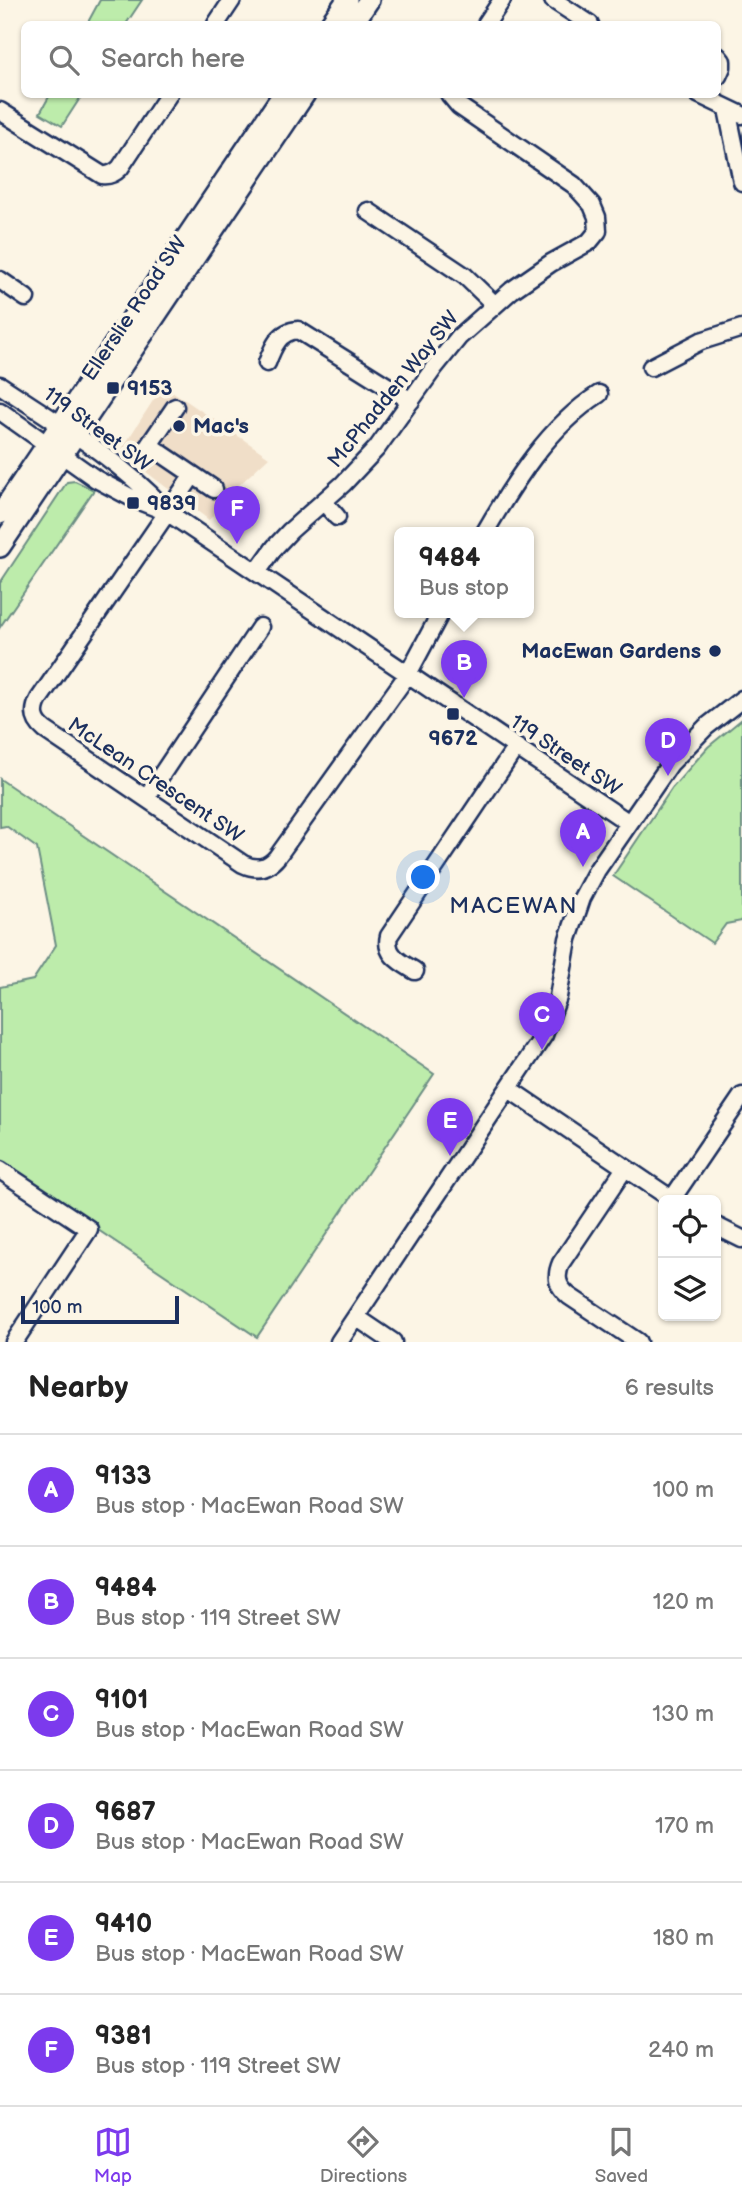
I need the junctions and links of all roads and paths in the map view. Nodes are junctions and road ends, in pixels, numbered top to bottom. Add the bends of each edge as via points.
1 (232, 0) edge
2 (347, 0) edge
3 (369, 0) edge
4 (502, 0) edge
5 (553, 0) edge
6 (218, 21) edge
7 (332, 21) edge
8 (354, 21) edge
9 (488, 21) edge
10 (585, 21) edge
11 (166, 98) edge
12 (280, 98) edge
13 (302, 98) edge
14 (452, 98) edge
15 (706, 98) edge
16 (0, 111) edge
17 (735, 112) edge
18 (742, 182) edge
19 (368, 211) dead end
20 (0, 280) edge
21 (26, 298) dead end
22 (494, 304) junction
23 (742, 328) edge
24 (267, 363) dead end
25 (651, 367) dead end
26 (0, 385) edge
27 (599, 394) dead end
28 (411, 401) junction
29 (175, 407) dead end
30 (0, 411) edge
31 (68, 430) junction
32 (55, 448) junction
33 (193, 475) junction
34 (214, 489) dead end
35 (324, 502) junction
36 (167, 512) junction
37 (0, 514) edge
38 (337, 517) dead end
39 (488, 527) edge
40 (0, 547) edge
41 (257, 572) junction
42 (438, 618) edge
43 (260, 627) dead end
44 (408, 674) junction
45 (742, 699) edge
46 (516, 747) junction
47 (146, 798) junction
48 (629, 822) junction
49 (415, 971) dead end
50 (509, 1089) junction
51 (742, 1096) edge
52 (625, 1168) junction
53 (0, 1170) edge
54 (665, 1195) edge
55 (675, 1195) edge
56 (721, 1228) edge
57 (742, 1239) edge
58 (356, 1317) junction
59 (14, 1342) edge
60 (339, 1342) edge
61 (393, 1342) edge
62 (638, 1342) edge

1 - 6 street
2 - 7 main road
3 - 8 main road
4 - 9 street
5 - 10 street
11 - 16 street via 120,168 106,176
12 - 31 main road, Ellerslie Road SW
13 - 31 main road, Ellerslie Road SW
14 - 22 street, McPhadden Way SW via 574,185 597,217 598,231 589,242 541,269
15 - 17 street
17 - 18 street
19 - 22 street via 465,276
20 - 21 street
22 - 28 street, McPhadden Way SW via 446,353
23 - 25 street via 701,341
24 - 28 street via 281,337 298,330
26 - 31 street, 119 Street SW
27 - 39 street via 570,415 548,440
28 - 35 street, McPhadden Way SW via 377,448
29 - 33 street via 149,445
30 - 32 street, 119 Street SW
31 - 32 main road, Ellerslie Road SW
31 - 36 street, 119 Street SW via 142,485
32 - 36 street, 119 Street SW via 96,479
32 - 37 main road, Ellerslie Road SW
32 - 40 main road, Ellerslie Road SW
33 - 34 street
33 - 36 street
35 - 38 street
35 - 41 street, McPhadden Way SW via 280,541
36 - 41 street, 119 Street SW
36 - 47 street, McLean Crescent SW via 35,711 36,721 45,730
41 - 44 street, 119 Street SW
42 - 44 street
43 - 47 street
44 - 46 street, 119 Street SW
44 - 47 street, McLean Crescent SW via 267,866 243,864
45 - 48 street via 680,753
46 - 48 street, 119 Street SW
46 - 49 street via 389,936 392,954
48 - 50 street via 582,898 568,939 554,1010 539,1044
50 - 52 street
50 - 58 street
51 - 55 street
52 - 54 street
52 - 62 street via 561,1262 557,1279 569,1296
53 - 59 street via 89,1229
56 - 57 street
58 - 60 street
58 - 61 street

